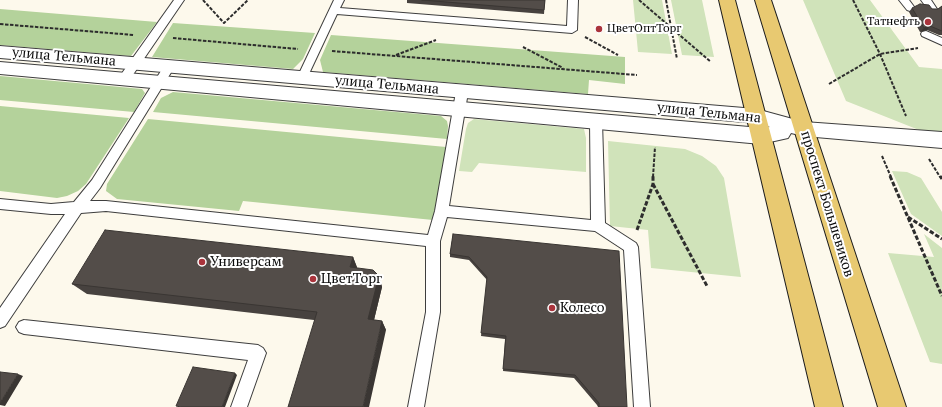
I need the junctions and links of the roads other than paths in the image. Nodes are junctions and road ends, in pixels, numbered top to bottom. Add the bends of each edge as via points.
1 (180, 0) edge
2 (339, 0) edge
3 (573, 0) edge
4 (727, 0) edge
5 (763, 0) edge
6 (904, 0) edge
7 (926, 0) edge
8 (910, 8) dead end
9 (932, 9) edge
10 (334, 11) junction
11 (926, 34) edge
12 (942, 42) edge
13 (0, 52) edge
14 (136, 63) junction
15 (170, 66) junction
16 (0, 68) edge
17 (302, 78) junction
18 (124, 79) junction
19 (160, 82) junction
20 (460, 100) junction
21 (596, 121) junction
22 (758, 126) junction
23 (804, 130) junction
24 (942, 140) edge
25 (0, 204) edge
26 (77, 208) junction
27 (442, 211) junction
28 (598, 226) junction
29 (433, 241) junction
30 (0, 321) edge
31 (24, 328) dead end
32 (239, 407) edge
33 (416, 407) edge
34 (642, 407) edge
35 (829, 407) edge
36 (892, 407) edge

1 - 14 lane
2 - 10 lane
3 - 10 lane via 572,30
4 - 22 main road
5 - 23 main road, проспект Большевиков
6 - 8 lane
7 - 9 lane
10 - 17 lane
11 - 12 lane
13 - 14 street, улица Тельмана
14 - 15 street, улица Тельмана
14 - 18 lane
15 - 17 street, улица Тельмана
15 - 19 lane
16 - 18 street, улица Тельмана
17 - 20 street, улица Тельмана
18 - 19 street, улица Тельмана
19 - 20 street, улица Тельмана
19 - 26 lane via 96,184
20 - 21 street, улица Тельмана
20 - 22 street, улица Тельмана
20 - 27 lane
21 - 22 street, улица Тельмана
21 - 28 lane
22 - 23 street, улица Тельмана
22 - 35 main road
23 - 24 street, улица Тельмана
23 - 36 main road, проспект Большевиков
25 - 26 lane via 51,209
26 - 29 lane via 106,206
26 - 30 lane
27 - 28 lane
27 - 29 lane
28 - 34 lane via 631,247
29 - 33 lane via 433,312
31 - 32 lane via 258,353

